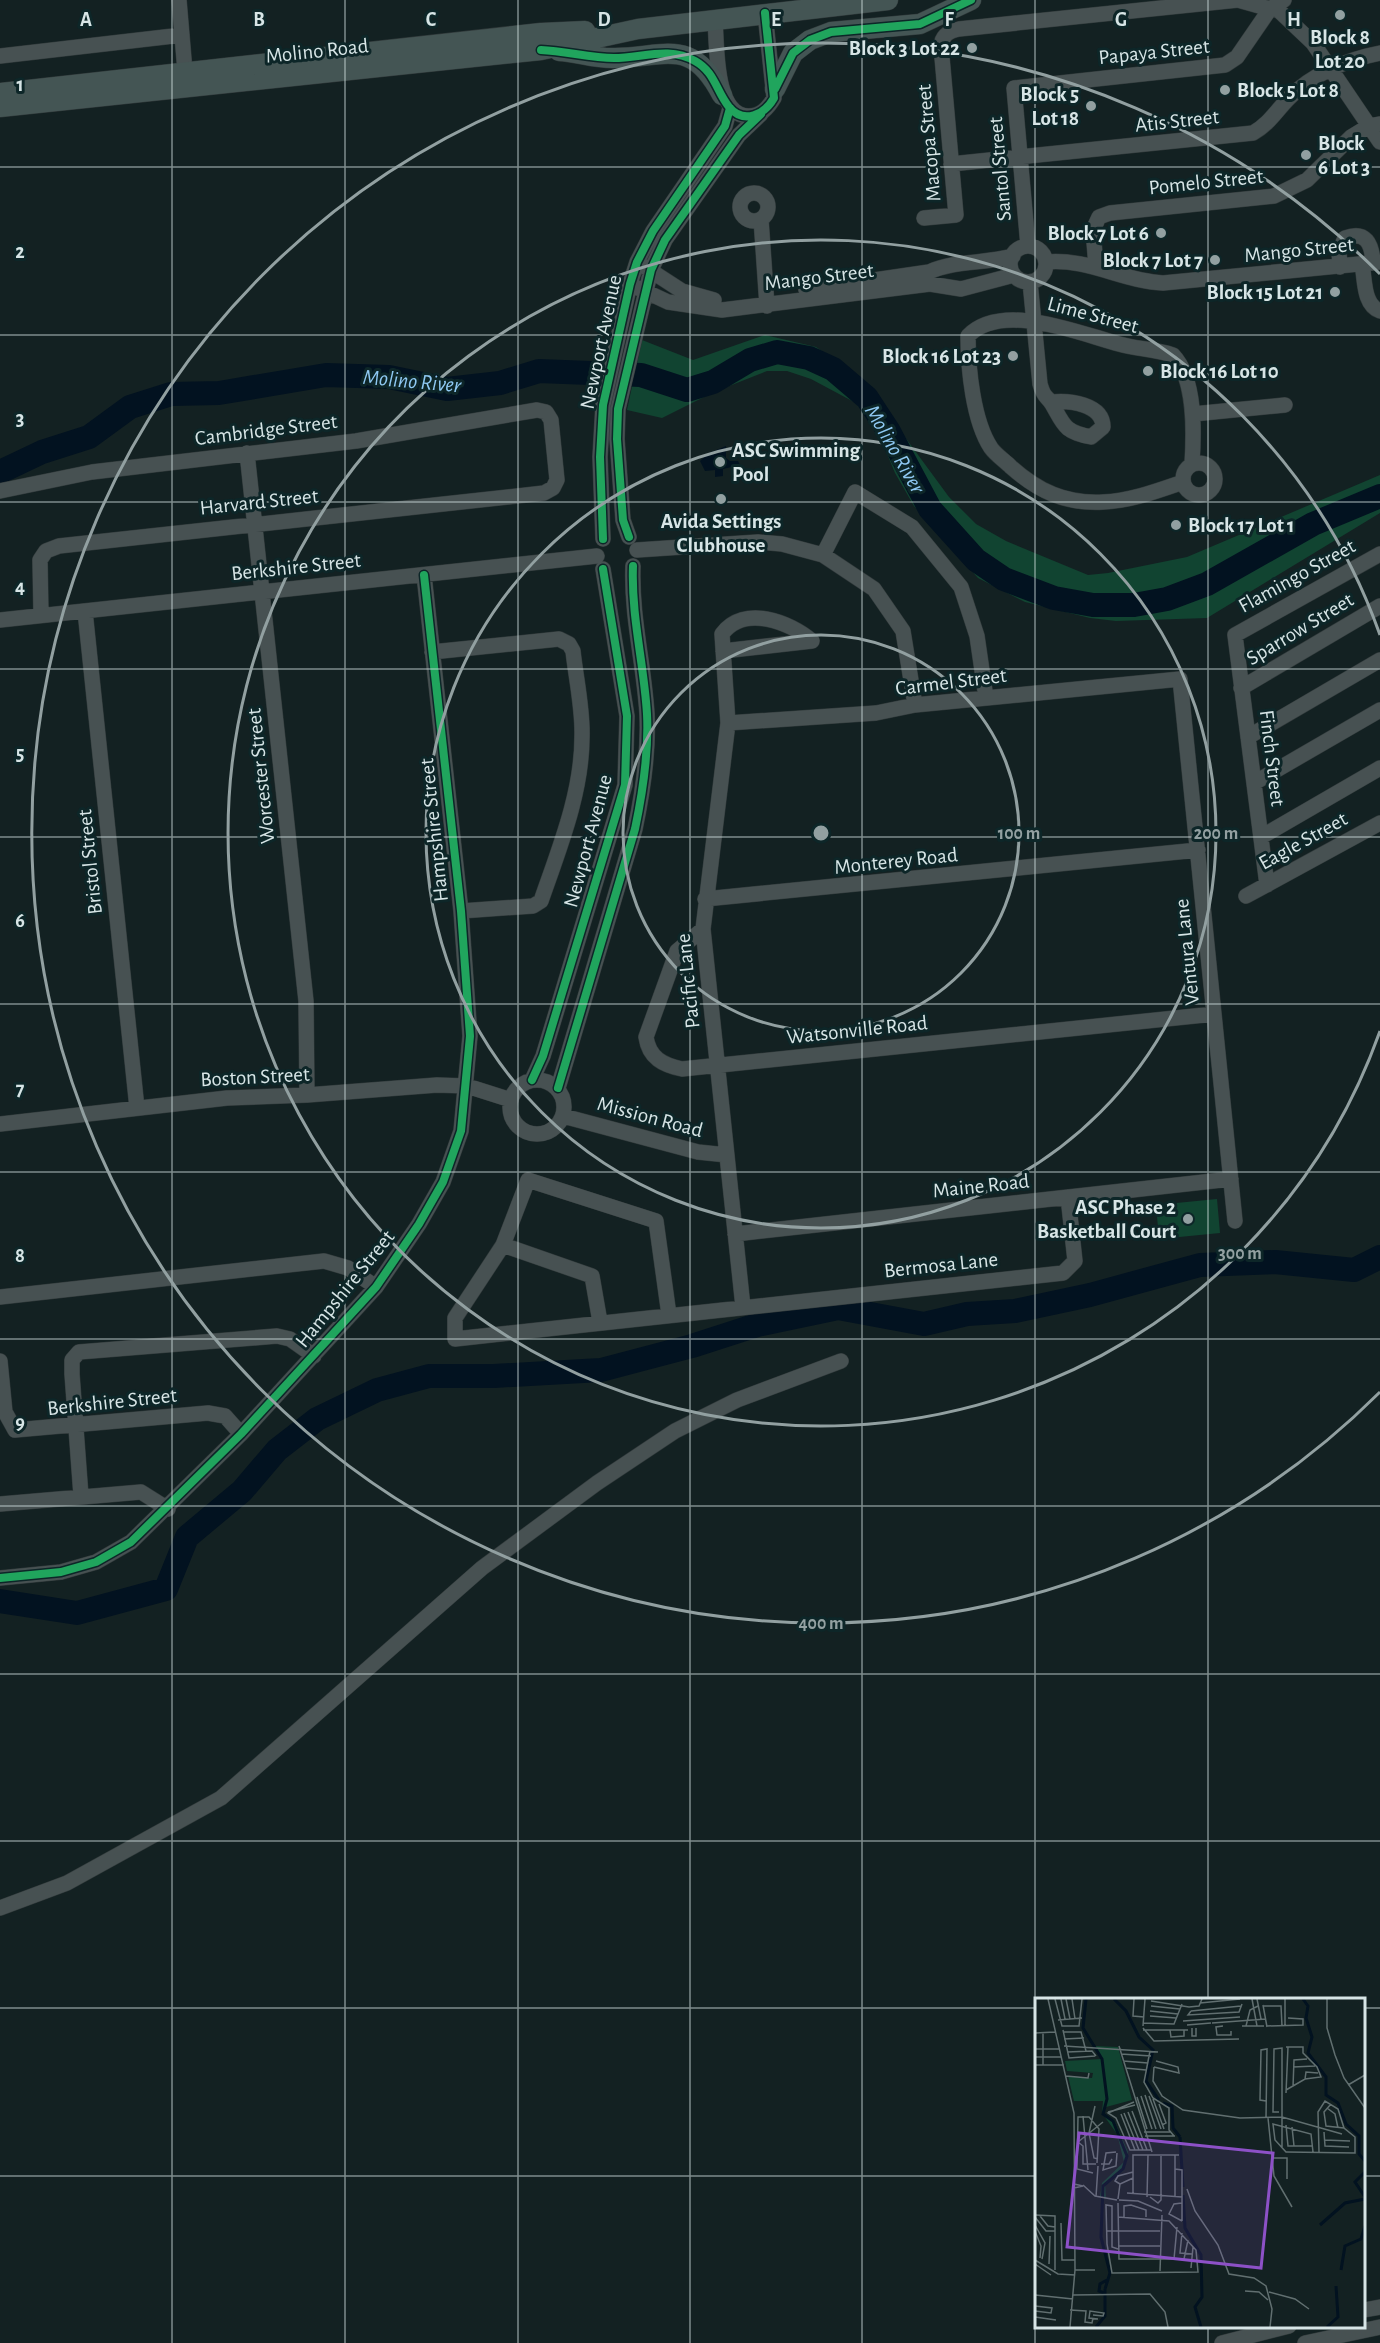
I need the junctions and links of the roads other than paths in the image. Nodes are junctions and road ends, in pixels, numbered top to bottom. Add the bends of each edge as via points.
1 (179, 0) edge
2 (888, 0) edge
3 (971, 0) edge
4 (1276, 5) edge
5 (765, 13) junction
6 (715, 19) junction
7 (638, 29) junction
8 (182, 35) junction
9 (541, 50) junction
10 (1380, 53) edge
11 (0, 56) edge
12 (1331, 69) junction
13 (186, 81) junction
14 (1014, 88) joint
15 (775, 89) junction
16 (0, 93) edge
17 (726, 101) junction
18 (0, 107) edge
19 (760, 114) junction
20 (1375, 125) edge
21 (1380, 142) edge
22 (1020, 157) junction
23 (951, 164) junction
24 (924, 218) dead end
25 (761, 219) dead end
26 (1028, 246) junction
27 (1013, 256) junction
28 (637, 262) junction
29 (1046, 262) junction
30 (1372, 263) edge
31 (1096, 266) junction
32 (1340, 267) junction
33 (651, 270) junction
34 (1014, 275) junction
35 (1030, 282) junction
36 (630, 284) junction
37 (869, 286) junction
38 (645, 291) junction
39 (767, 301) junction
40 (1380, 311) edge
41 (1033, 320) junction
42 (1051, 402) dead end
43 (1285, 405) dead end
44 (1193, 414) junction
45 (247, 453) junction
46 (1192, 464) junction
47 (1183, 483) junction
48 (0, 491) edge
49 (544, 493) joint
50 (254, 523) junction
51 (603, 538) junction
52 (633, 544) junction
53 (1380, 554) edge
54 (823, 555) junction
55 (600, 563) junction
56 (633, 566) junction
57 (424, 575) junction
58 (262, 592) junction
59 (1380, 606) edge
60 (86, 611) junction
61 (41, 615) junction
62 (0, 620) edge
63 (1235, 635) joint
64 (723, 651) junction
65 (432, 652) junction
66 (1380, 660) edge
67 (1180, 679) joint
68 (1241, 688) junction
69 (986, 698) junction
70 (915, 705) junction
71 (1380, 710) edge
72 (728, 723) junction
73 (1248, 737) junction
74 (1380, 768) edge
75 (1254, 783) junction
76 (1380, 823) edge
77 (1261, 837) junction
78 (1198, 850) junction
79 (1267, 885) junction
80 (1246, 896) dead end
81 (705, 899) junction
82 (461, 911) junction
83 (703, 929) junction
84 (1214, 1014) junction
85 (719, 1066) junction
86 (532, 1080) junction
87 (467, 1086) junction
88 (558, 1089) junction
89 (307, 1095) junction
90 (511, 1100) junction
91 (137, 1108) junction
92 (563, 1116) junction
93 (0, 1124) edge
94 (727, 1155) junction
95 (1231, 1179) junction
96 (1068, 1197) junction
97 (1235, 1221) dead end
98 (735, 1234) junction
99 (503, 1245) junction
100 (376, 1287) junction
101 (0, 1297) edge
102 (743, 1307) junction
103 (669, 1315) junction
104 (600, 1322) junction
105 (314, 1356) junction
106 (0, 1361) edge
107 (841, 1361) dead end
108 (76, 1426) junction
109 (242, 1434) junction
110 (81, 1496) junction
111 (0, 1504) edge
112 (168, 1509) junction
113 (0, 1578) edge
114 (0, 1908) edge
115 (1380, 2307) edge
116 (1365, 2310) edge
117 (1380, 2327) edge
118 (1281, 2328) edge
119 (1316, 2342) edge
120 (1222, 2343) edge

1 - 8 street
2 - 5 main road, Molino Road
3 - 15 main road via 920,24 831,32 810,40 793,53
4 - 12 street via 1313,43
4 - 14 street, Papaya Street via 1237,57 1225,65
4 - 23 street, Macopa Street via 1238,0 959,29 944,36 941,46
5 - 6 main road, Molino Road
5 - 15 street
6 - 7 main road, Molino Road
6 - 17 street, Newport Avenue
7 - 9 main road, Molino Road
7 - 13 main road, Molino Road via 541,33
8 - 11 street
8 - 13 street
9 - 13 main road, Molino Road
9 - 17 main road via 614,58 667,52 682,55 705,68
10 - 12 street, Atis Street
12 - 20 street
12 - 22 street, Atis Street via 1302,87 1269,123 1253,133
13 - 16 main road, Molino Road
13 - 18 main road, Molino Road
14 - 22 street, Santol Street
15 - 19 street, Newport Avenue via 774,98
17 - 19 street via 739,114
17 - 28 street, Newport Avenue via 725,126 653,231
19 - 33 street, Newport Avenue via 734,142 666,240
20 - 21 street
20 - 31 street, Pomelo Street via 1351,136 1307,180 1275,195 1099,217 1093,230
22 - 23 street, Atis Street
22 - 26 street, Santol Street
23 - 24 street, Macopa Street via 956,215
25 - 39 street
26 - 27 street, Mango Street
26 - 29 street via 1039,250
27 - 34 street
27 - 37 street, Mango Street via 982,263 947,264
28 - 33 street, Mango Street
28 - 36 street, Newport Avenue
29 - 31 street, Mango Street
29 - 35 street via 1040,278
30 - 32 street, Mango Street
30 - 32 street via 1370,242 1354,234 1345,238 1339,252
30 - 40 street via 1367,297 1371,306
31 - 32 street, Mango Street via 1146,282 1163,283
33 - 38 street, Newport Avenue
33 - 39 street, Mango Street via 682,291 704,299
34 - 35 street
34 - 37 street, Mango Street via 962,289 930,284
35 - 41 street
36 - 38 street, Mango Street
36 - 51 street, Newport Avenue via 603,405
37 - 39 street, Mango Street
38 - 39 street, Mango Street via 668,302 722,310
38 - 52 street, Newport Avenue via 618,409 623,520
41 - 42 street via 1040,384 1044,397
41 - 44 street, Lime Street via 1173,355 1182,366
41 - 47 street, Lime Street via 989,324 968,336 975,404 992,449 1029,484 1081,501 1115,501
43 - 44 street
44 - 46 street, Lime Street
45 - 48 street, Cambridge Street via 92,472
45 - 49 street, Cambridge Street via 356,441 537,410 546,412 551,420 557,480
45 - 50 street, Worcester Street
46 - 47 street, Lime Street
46 - 47 street via 1203,463 1211,469 1215,478 1212,488 1204,495 1193,494
49 - 50 street, Harvard Street
50 - 58 street, Worcester Street
50 - 61 street, Harvard Street via 59,546 46,551 40,561
51 - 52 street via 616,534
51 - 55 street
52 - 54 street via 758,542
52 - 56 street
53 - 63 street, Flamingo Street
54 - 69 street via 855,492 912,527 961,587 977,636
54 - 70 street via 874,589 903,631
55 - 56 street via 616,574
55 - 57 street, Berkshire Street
55 - 86 street, Newport Avenue via 627,716 625,785 543,1056
56 - 88 street, Newport Avenue via 632,593 647,714 642,791 635,829
57 - 58 street, Berkshire Street
57 - 65 street, Hampshire Street
58 - 60 street, Berkshire Street
58 - 89 street, Worcester Street via 306,1001
59 - 68 street, Sparrow Street
60 - 61 street, Berkshire Street
60 - 91 street, Bristol Street
61 - 62 street, Berkshire Street
63 - 68 street, Finch Street
64 - 64 street via 722,634 728,626 744,619 771,619 797,628 812,641
64 - 72 street, Pacific Lane
65 - 82 street, Hampshire Street
65 - 82 street via 559,639 573,651 580,711 582,738 576,786 541,901 533,906
66 - 73 street
67 - 69 street, Carmel Street
67 - 78 street, Ventura Lane
68 - 73 street, Finch Street
69 - 70 street, Carmel Street
70 - 72 street, Carmel Street via 876,713
71 - 75 street
72 - 81 street, Pacific Lane
73 - 75 street, Finch Street
74 - 77 street
75 - 77 street, Finch Street
76 - 79 street, Eagle Street
77 - 79 street, Finch Street
78 - 81 street, Monterey Road
78 - 84 street, Ventura Lane
79 - 80 street, Eagle Street
81 - 83 street, Pacific Lane
82 - 87 street, Hampshire Street via 470,1036
83 - 85 street, Pacific Lane
83 - 85 street, Watsonville Road via 677,951 646,1037 653,1056 664,1065 682,1069
84 - 85 street, Watsonville Road
84 - 95 street, Ventura Lane
85 - 94 street, Pacific Lane
86 - 88 street via 546,1081
86 - 90 street via 519,1087
87 - 89 street, Boston Street
87 - 90 street, Boston Street
87 - 100 street, Hampshire Street via 461,1131 443,1182
88 - 92 street via 564,1101
89 - 91 street, Boston Street via 227,1098
90 - 92 street via 512,1118 525,1132 552,1130
91 - 93 street, Boston Street
92 - 94 street, Mission Road via 698,1152
94 - 98 street, Pacific Lane
95 - 96 street, Maine Road
95 - 97 street, Ventura Lane
96 - 98 street, Maine Road
96 - 102 street, Bermosa Lane via 1075,1261 1063,1273
98 - 102 street, Pacific Lane
99 - 103 street via 528,1180 656,1221
99 - 104 street via 592,1276
99 - 104 street via 455,1318 455,1339
100 - 101 street via 348,1268 324,1261
100 - 105 street, Hampshire Street
102 - 103 street
103 - 104 street
105 - 108 street via 290,1339 277,1336 79,1352 72,1360
105 - 109 street, Hampshire Street
106 - 108 street, Berkshire Street via 5,1412 15,1430
107 - 114 street via 737,1400 675,1431 482,1568 221,1798 67,1883
108 - 109 street, Berkshire Street via 208,1413 225,1416
108 - 110 street
109 - 112 street, Hampshire Street
110 - 111 street
110 - 112 street via 141,1492
112 - 113 street, Hampshire Street via 131,1542 96,1562 61,1572
115 - 116 street
117 - 119 street
118 - 120 street

